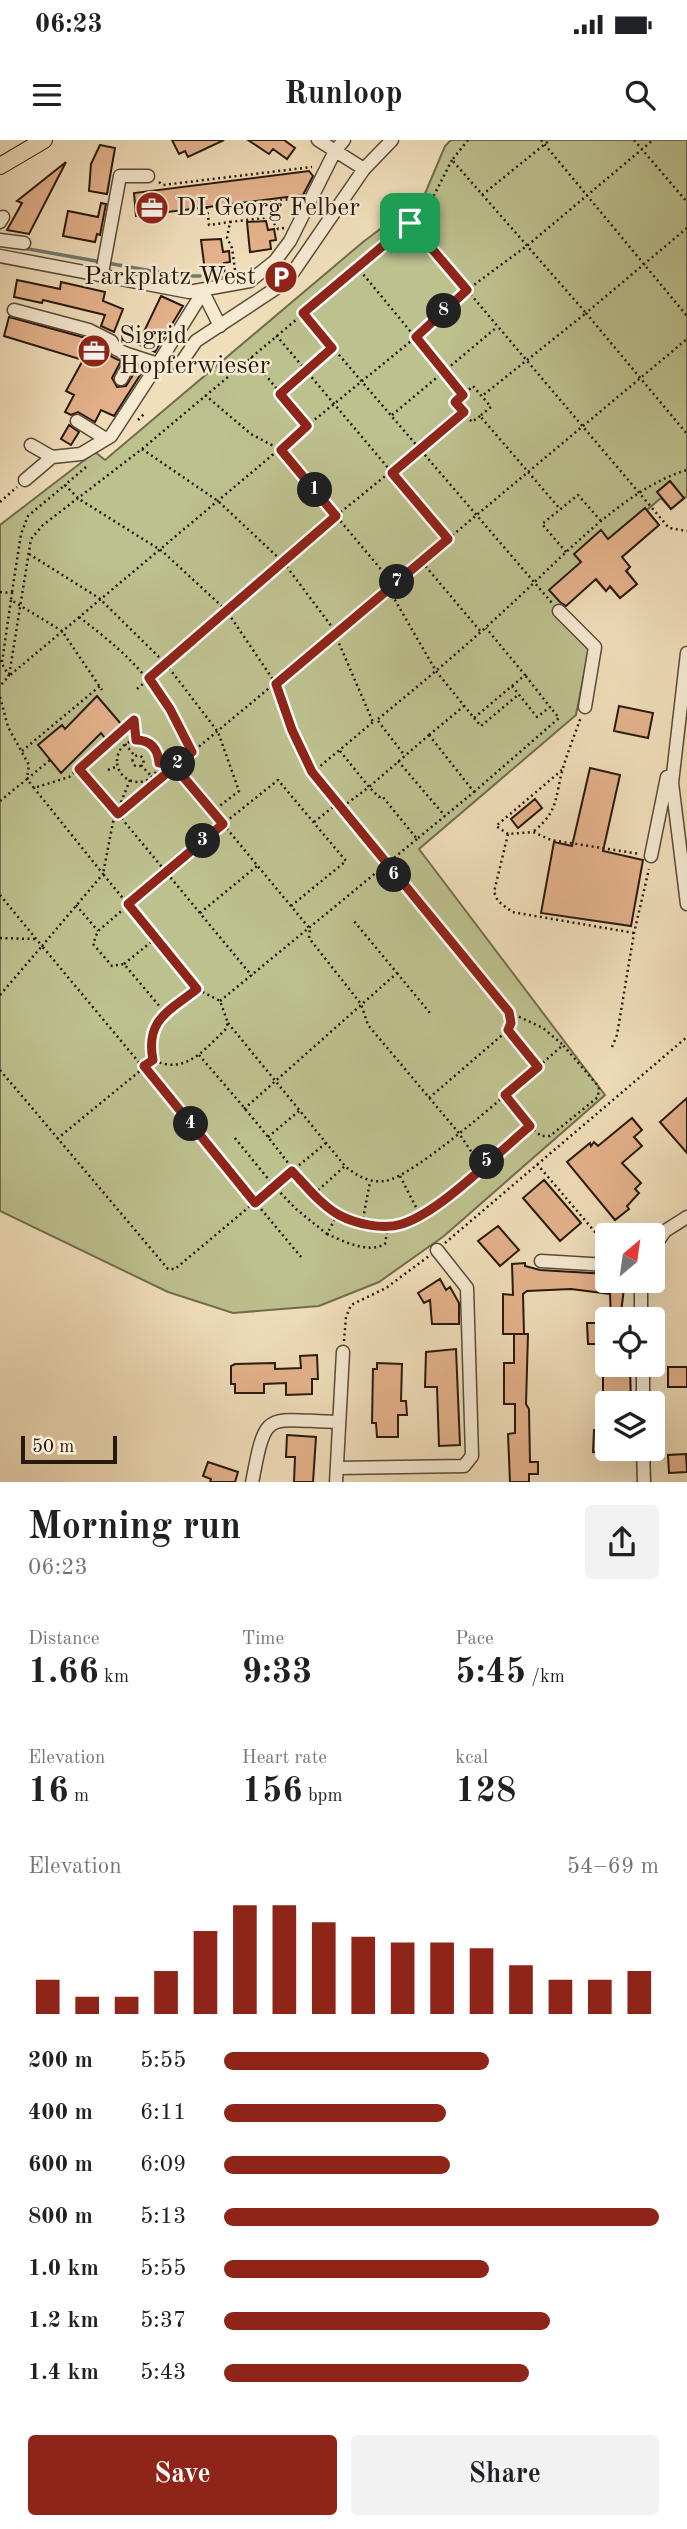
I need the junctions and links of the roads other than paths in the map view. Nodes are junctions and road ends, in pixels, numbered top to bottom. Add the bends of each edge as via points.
1 (44, 140) edge
2 (318, 140) edge
3 (344, 140) edge
4 (392, 140) edge
5 (335, 151) junction
6 (0, 166) edge
7 (364, 169) junction
8 (148, 176) road end
9 (0, 240) edge
10 (24, 243) dead end
11 (0, 256) edge
12 (103, 270) junction
13 (258, 274) junction
14 (203, 292) junction
15 (265, 295) junction
16 (14, 310) dead end
17 (220, 326) junction
18 (134, 356) junction
19 (158, 364) junction
20 (179, 366) dead end
21 (121, 379) dead end
22 (77, 421) dead end
23 (106, 439) junction
24 (31, 445) dead end
25 (52, 457) junction
26 (25, 480) road end
27 (559, 611) road end
28 (687, 653) edge
29 (685, 693) edge
30 (585, 707) road end
31 (677, 729) junction
32 (651, 856) road end
33 (687, 904) edge
34 (687, 1217) edge
35 (665, 1231) edge
36 (436, 1250) road end
37 (541, 1261) dead end
38 (595, 1264) edge
39 (344, 1352) road end
40 (337, 1422) junction
41 (643, 1461) edge
42 (337, 1468) junction
43 (252, 1482) edge
44 (336, 1482) edge
45 (643, 1482) edge

1 - 6 main road
2 - 5 street
3 - 5 street
4 - 7 street
5 - 7 street
5 - 13 street via 298,226 275,261
7 - 15 street via 287,281
8 - 12 street via 120,176
9 - 10 street
11 - 12 street
12 - 14 street
13 - 14 street via 250,281
13 - 15 street
14 - 17 street
14 - 19 street
15 - 17 street
16 - 18 street via 89,330
17 - 20 street via 196,341
18 - 19 street
18 - 21 street
19 - 23 street
22 - 23 street
23 - 25 street via 81,454
24 - 25 street
25 - 26 street
27 - 30 street via 595,647
28 - 29 street
29 - 31 street
31 - 32 street
31 - 33 street via 672,783
34 - 35 street
36 - 42 street via 467,1288 472,1456 467,1465 460,1466
37 - 38 street
39 - 40 street
40 - 42 street
40 - 43 street via 270,1423 261,1435
41 - 45 street
42 - 44 street

